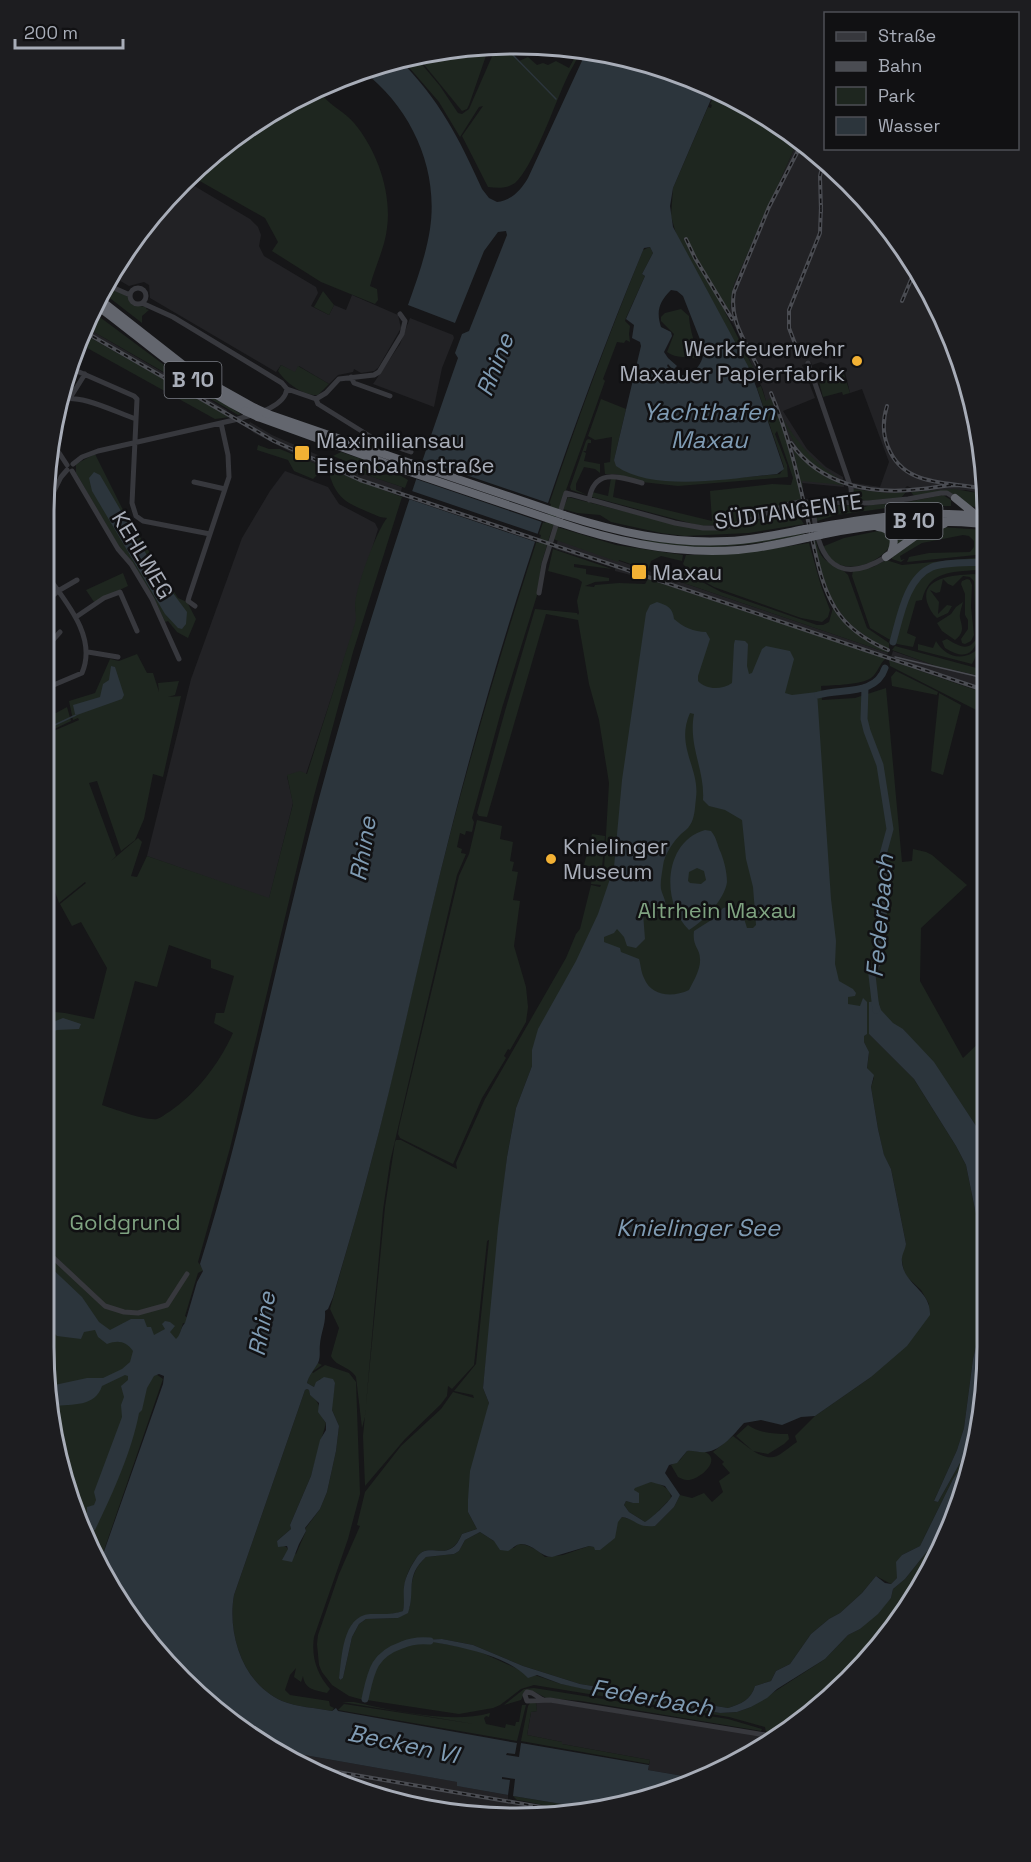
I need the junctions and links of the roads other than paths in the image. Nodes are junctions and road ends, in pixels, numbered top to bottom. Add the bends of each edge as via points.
1 (115, 286) edge
2 (131, 293) junction
3 (143, 301) junction
4 (106, 304) edge
5 (102, 310) edge
6 (400, 314) dead end
7 (808, 363) dead end
8 (77, 371) edge
9 (85, 374) junction
10 (351, 376) junction
11 (287, 389) junction
12 (390, 396) dead end
13 (70, 398) joint
14 (316, 399) junction
15 (136, 419) junction
16 (221, 423) junction
17 (317, 435) junction
18 (135, 443) junction
19 (59, 451) edge
20 (411, 452) dead end
21 (70, 467) junction
22 (194, 482) dead end
23 (642, 483) dead end
24 (55, 489) edge
25 (225, 489) junction
26 (955, 498) junction
27 (589, 500) junction
28 (813, 502) junction
29 (852, 503) junction
30 (946, 514) junction
31 (977, 514) edge
32 (977, 516) edge
33 (960, 522) junction
34 (977, 523) edge
35 (868, 526) junction
36 (819, 531) junction
37 (210, 534) junction
38 (889, 555) junction
39 (77, 580) dead end
40 (54, 585) edge
41 (58, 591) junction
42 (539, 593) dead end
43 (54, 594) edge
44 (195, 606) dead end
45 (76, 617) junction
46 (137, 631) dead end
47 (60, 632) dead end
48 (54, 639) edge
49 (88, 652) junction
50 (118, 657) dead end
51 (179, 660) dead end
52 (54, 685) edge
53 (54, 1258) edge
54 (187, 1274) dead end
55 (543, 1700) dead end
56 (764, 1735) edge

1 - 2 street
2 - 3 street via 133,302
2 - 3 street via 142,290
3 - 11 street
4 - 17 highway, B 10, bridge via 196,375 255,408
5 - 17 highway, B 10, bridge via 188,377 246,411
6 - 10 street via 405,321 403,332 383,366 374,375
7 - 29 street
8 - 9 street
9 - 13 street
9 - 15 street via 136,397
10 - 12 street via 354,383
10 - 14 street via 339,379
11 - 14 street
11 - 16 street via 276,404
13 - 15 street
14 - 20 street via 376,440
15 - 18 street
16 - 18 street
16 - 25 street via 228,455
17 - 36 highway, SÜDTANGENTE / B 10, bridge via 626,542 691,550 736,550
18 - 21 street via 98,451
18 - 37 street via 132,503 136,516 143,521
19 - 21 street, KEHLWEG
21 - 24 street
21 - 51 street, KEHLWEG via 152,599
22 - 25 street
23 - 27 street via 607,476 593,487
25 - 37 street
26 - 29 street via 944,493
26 - 30 highway via 954,507
26 - 31 highway
27 - 28 street via 703,528 728,527 794,503
27 - 42 street via 566,493
28 - 29 street
28 - 38 street via 820,547 830,561 855,569
30 - 32 highway, SÜDTANGENTE / B 10
30 - 36 highway, SÜDTANGENTE / B 10 via 885,516
33 - 34 highway, SÜDTANGENTE / B 10
33 - 35 highway, SÜDTANGENTE / B 10
33 - 38 highway via 929,528
35 - 36 highway, SÜDTANGENTE / B 10
35 - 38 highway via 885,528 891,533 894,541
37 - 44 street via 188,601
39 - 41 street
40 - 41 street
41 - 43 street
41 - 45 street
45 - 46 street via 120,592
45 - 49 street
47 - 48 street
49 - 50 street
49 - 52 street via 82,673
53 - 54 street via 105,1306 124,1312 167,1305
55 - 56 street

